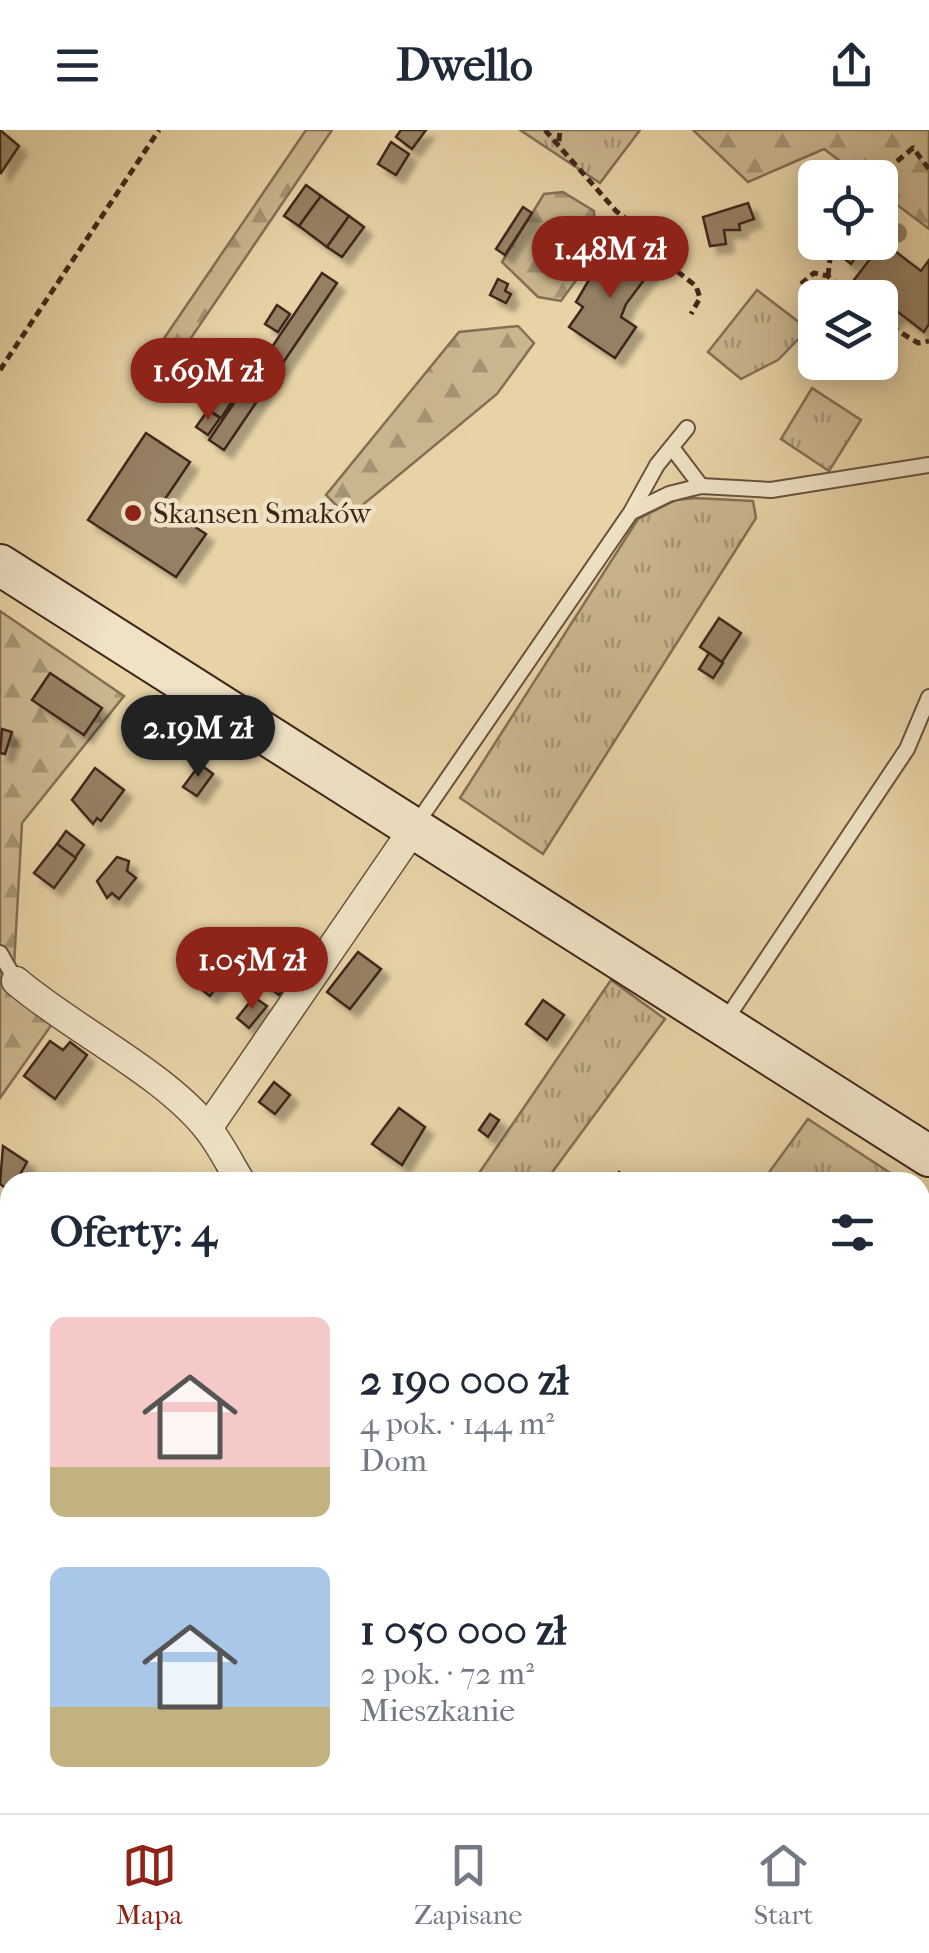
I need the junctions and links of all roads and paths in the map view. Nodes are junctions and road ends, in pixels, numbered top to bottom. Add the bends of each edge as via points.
1 (159, 130) edge
2 (546, 130) edge
3 (560, 130) edge
4 (558, 141) junction
5 (898, 160) edge
6 (929, 169) edge
7 (830, 260) edge
8 (828, 276) junction
9 (806, 280) edge
10 (833, 280) edge
11 (691, 314) dead end
12 (898, 331) edge
13 (929, 341) edge
14 (0, 370) edge
15 (687, 428) dead end
16 (673, 449) junction
17 (929, 465) edge
18 (701, 486) junction
19 (631, 512) junction
20 (0, 565) edge
21 (929, 697) edge
22 (412, 830) junction
23 (0, 952) edge
24 (16, 980) joint
25 (722, 1025) junction
26 (208, 1128) junction
27 (929, 1156) edge
28 (236, 1172) edge

1 - 14 path
2 - 4 path
3 - 4 path
4 - 11 path via 616,211 696,286 700,298
5 - 6 path via 912,148
7 - 8 path
8 - 9 path via 814,273
8 - 10 path
12 - 13 path via 918,343
15 - 16 lane
16 - 18 lane
16 - 19 lane
17 - 18 lane via 772,490
18 - 19 lane
19 - 22 lane
20 - 22 main road
21 - 25 lane via 907,749
22 - 25 main road
22 - 26 street
23 - 24 lane
24 - 26 street
25 - 27 main road
26 - 28 street

